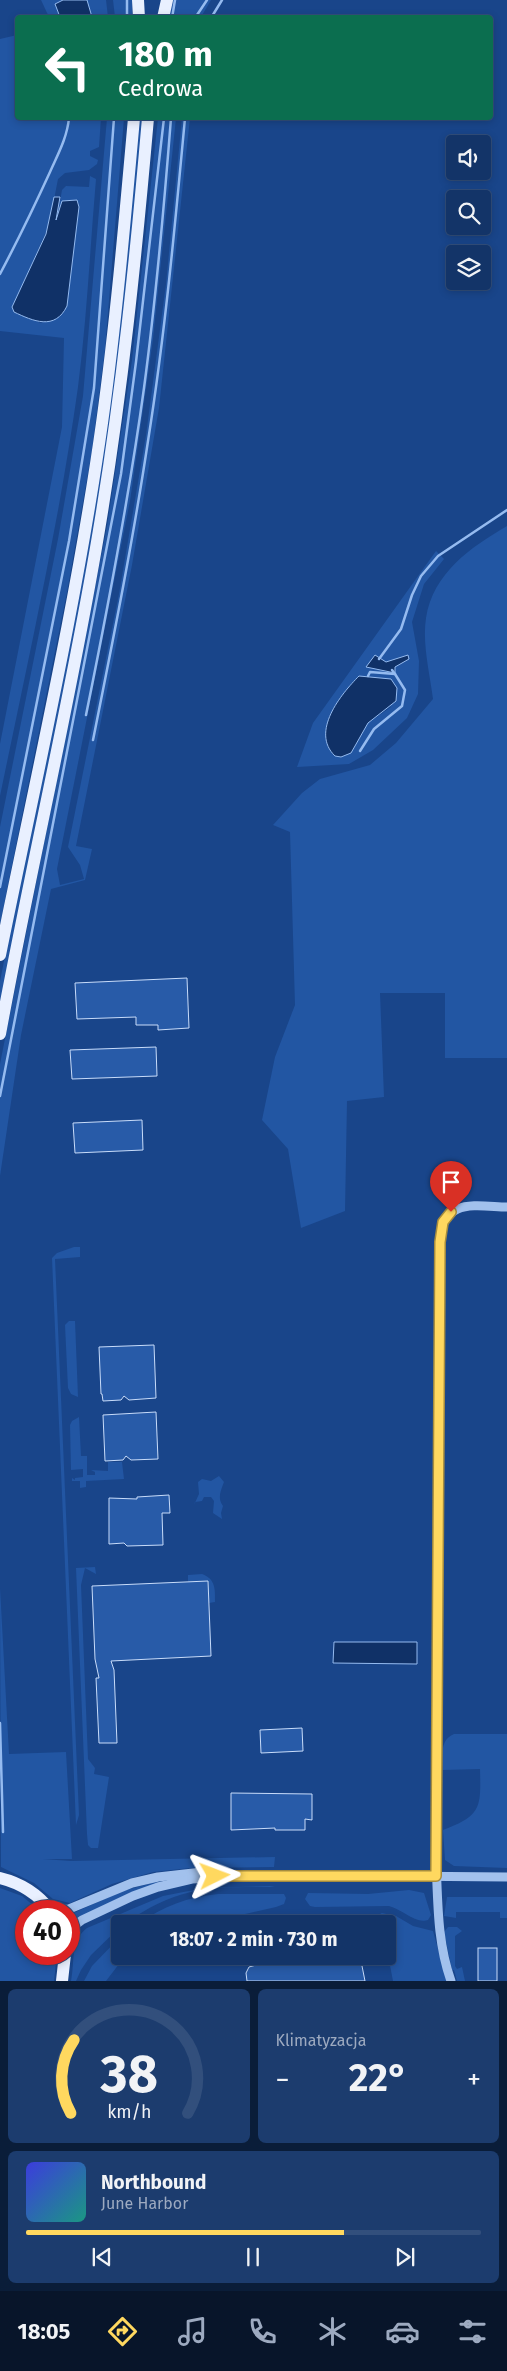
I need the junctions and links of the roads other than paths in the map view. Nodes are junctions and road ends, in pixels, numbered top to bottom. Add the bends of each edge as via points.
1 (138, 0) edge
2 (144, 0) edge
3 (159, 0) edge
4 (167, 0) edge
5 (140, 15) edge
6 (142, 15) edge
7 (157, 15) edge
8 (164, 15) edge
9 (134, 120) edge
10 (148, 120) edge
11 (0, 955) edge
12 (0, 1034) edge
13 (507, 1207) edge
14 (275, 1875) junction
15 (436, 1876) junction
16 (507, 1877) edge
17 (0, 1878) edge
18 (40, 1900) edge
19 (80, 1903) edge
20 (80, 1921) edge
21 (64, 1965) edge
22 (62, 1981) edge
23 (451, 1981) edge

1 - 5 main road
2 - 6 main road
3 - 7 main road
4 - 8 main road
9 - 11 main road via 100,433 76,575
10 - 12 main road via 130,317 113,445 84,613
13 - 15 street via 454,1210 446,1217 441,1230
14 - 15 street
14 - 19 street via 244,1871 158,1876 127,1884
14 - 20 street via 209,1877 168,1884
15 - 16 street
15 - 23 street via 438,1924
17 - 18 main road via 26,1888
21 - 22 main road

